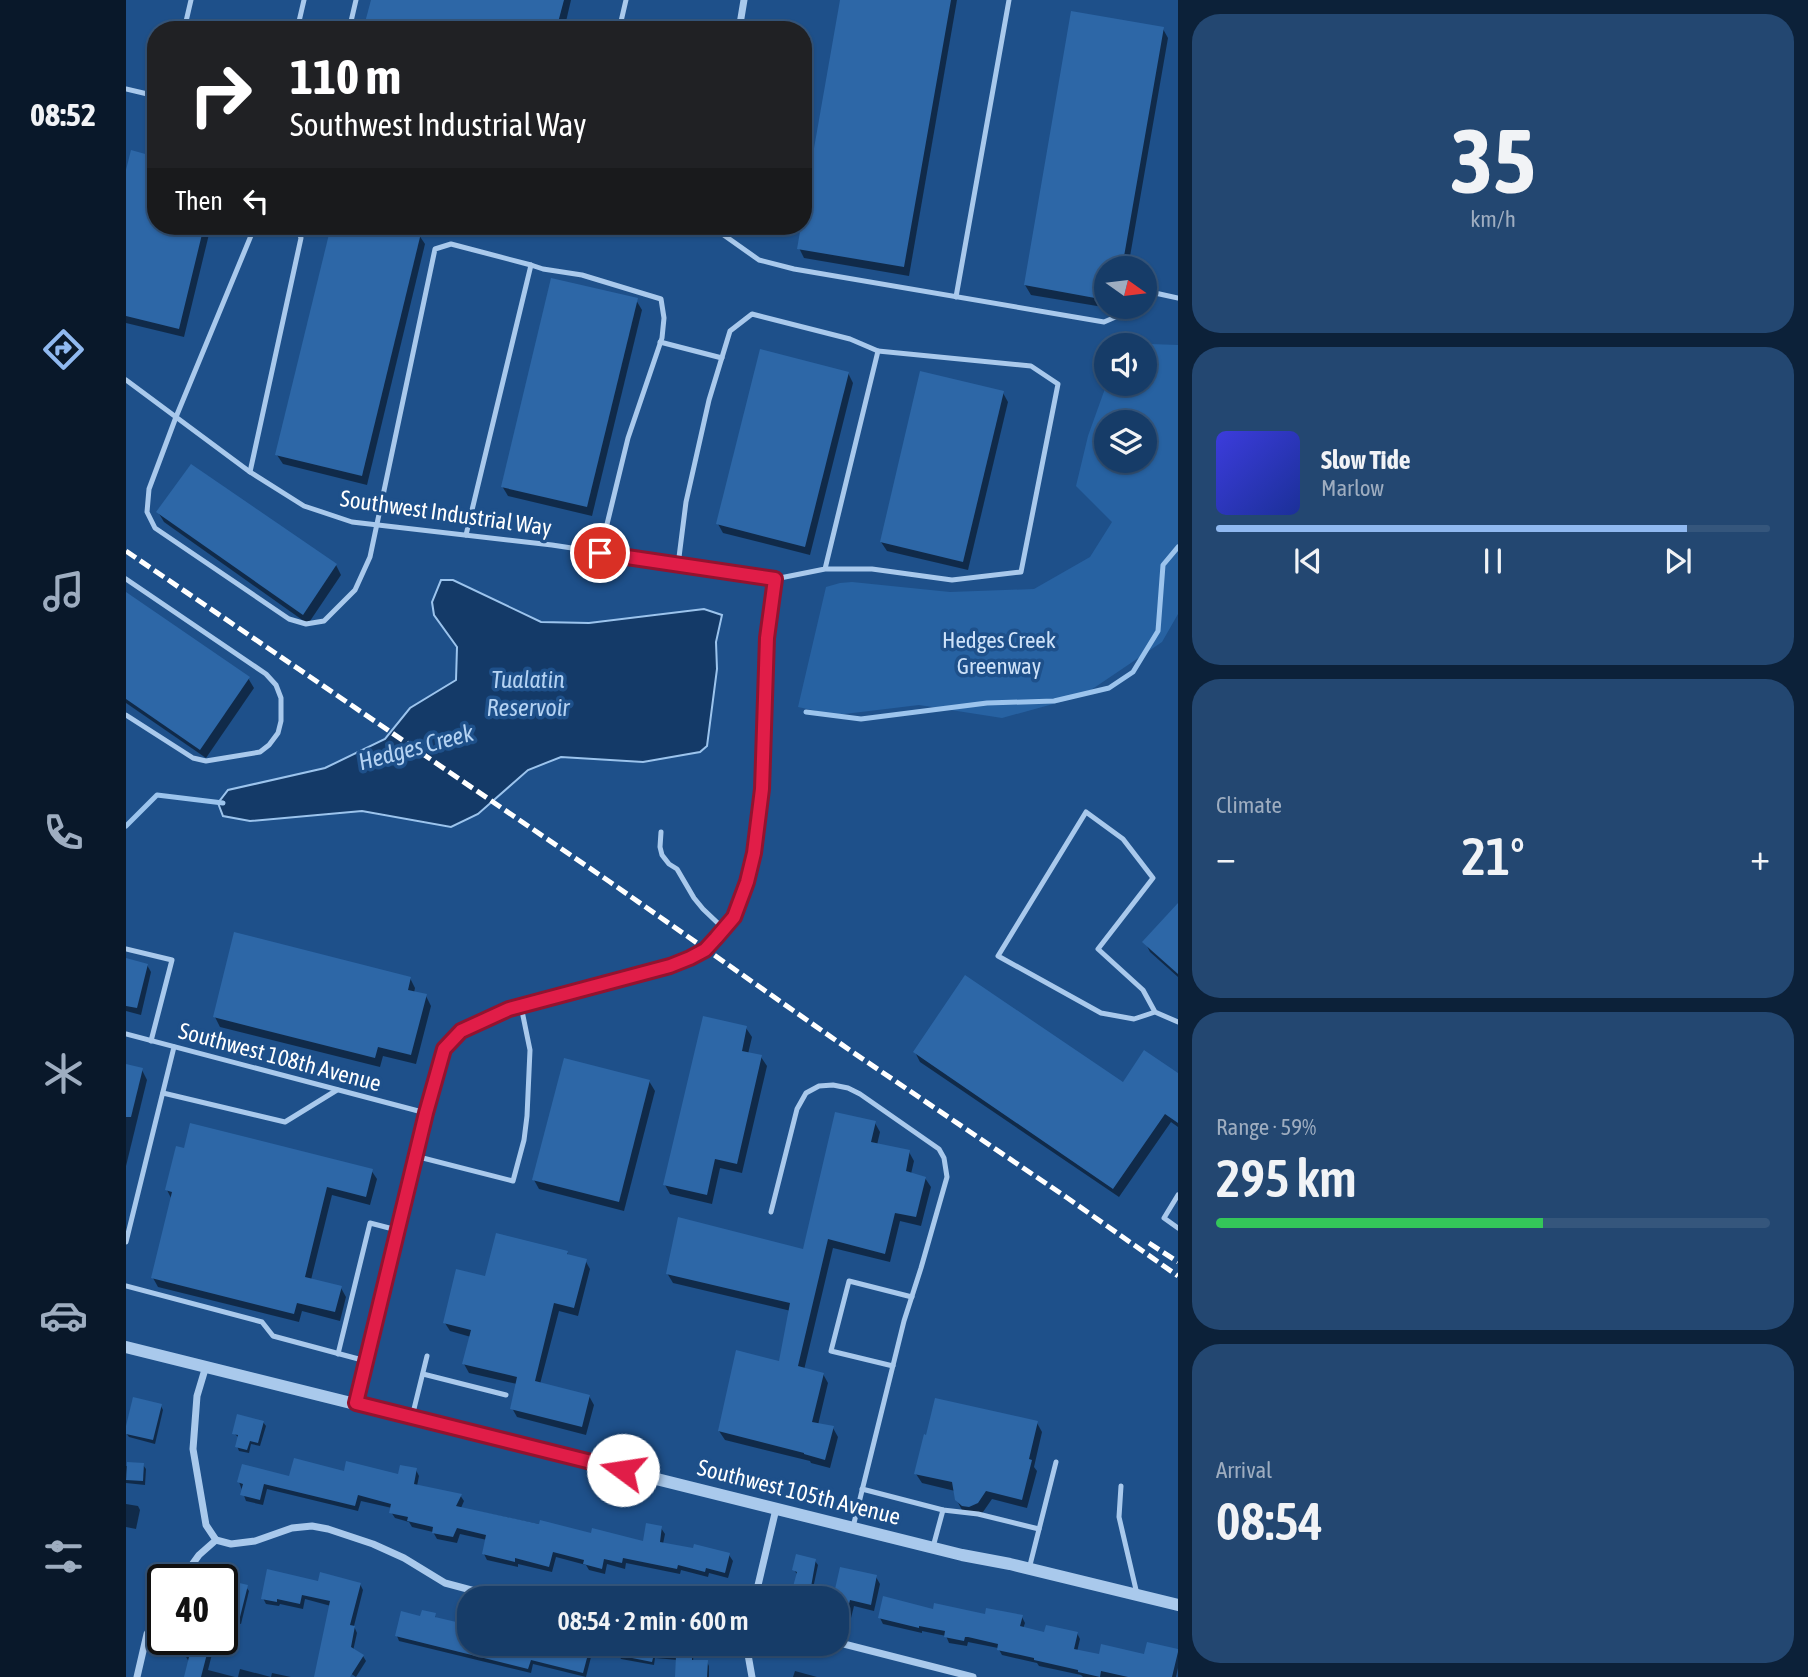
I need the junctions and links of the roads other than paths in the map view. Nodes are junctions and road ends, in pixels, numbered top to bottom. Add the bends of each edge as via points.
1 (191, 0) edge
2 (304, 0) edge
3 (356, 0) edge
4 (626, 0) edge
5 (744, 0) edge
6 (1009, 0) edge
7 (186, 21) edge
8 (299, 21) edge
9 (351, 21) edge
10 (621, 21) edge
11 (740, 21) edge
12 (126, 89) edge
13 (147, 94) edge
14 (251, 235) edge
15 (300, 235) edge
16 (724, 235) edge
17 (531, 265) junction
18 (1157, 293) edge
19 (956, 297) junction
20 (1178, 298) edge
21 (1111, 319) edge
22 (660, 342) junction
23 (878, 351) junction
24 (722, 358) junction
25 (126, 380) edge
26 (176, 417) junction
27 (250, 472) junction
28 (376, 525) junction
29 (466, 536) junction
30 (600, 553) junction
31 (678, 565) junction
32 (825, 569) junction
33 (126, 579) edge
34 (775, 579) junction
35 (126, 715) edge
36 (661, 832) dead end
37 (724, 929) junction
38 (126, 949) edge
39 (521, 1006) junction
40 (1155, 1012) junction
41 (1178, 1021) edge
42 (126, 1034) edge
43 (151, 1041) junction
44 (174, 1047) junction
45 (338, 1090) junction
46 (163, 1093) junction
47 (426, 1113) junction
48 (415, 1156) junction
49 (1178, 1195) edge
50 (771, 1212) dead end
51 (1178, 1227) edge
52 (397, 1230) junction
53 (126, 1242) edge
54 (126, 1286) edge
55 (912, 1297) junction
56 (126, 1347) edge
57 (338, 1354) junction
58 (427, 1356) dead end
59 (366, 1361) junction
60 (206, 1366) junction
61 (893, 1366) junction
62 (423, 1374) junction
63 (506, 1395) dead end
64 (356, 1403) junction
65 (412, 1417) junction
66 (1056, 1462) dead end
67 (1121, 1486) dead end
68 (862, 1489) junction
69 (776, 1508) junction
70 (943, 1510) junction
71 (853, 1527) junction
72 (1039, 1530) junction
73 (216, 1540) junction
74 (933, 1547) junction
75 (193, 1564) edge
76 (1029, 1569) junction
77 (457, 1586) edge
78 (758, 1586) edge
79 (1137, 1594) junction
80 (1178, 1605) edge
81 (147, 1638) edge
82 (849, 1645) edge
83 (748, 1656) edge
84 (137, 1677) edge
85 (752, 1677) edge
86 (970, 1677) edge

1 - 7 lane
2 - 8 lane
3 - 9 lane
4 - 10 lane
5 - 11 street
6 - 19 lane
12 - 13 lane
14 - 26 lane
15 - 27 lane
16 - 19 lane via 760,260
17 - 22 lane via 661,299
17 - 28 lane via 451,244 436,250
17 - 29 lane
18 - 20 lane
19 - 21 lane via 1104,322
22 - 24 lane
22 - 30 lane via 628,438
23 - 24 lane via 850,339 752,314 730,331
23 - 32 lane
23 - 32 lane, Southwest Industrial Way via 1031,366 1058,384 1021,572 952,580 872,569
24 - 31 lane via 686,502
25 - 26 lane, Southwest Industrial Way
26 - 27 lane, Southwest Industrial Way
26 - 28 lane via 149,489 147,512 155,528 289,619 306,624 324,621 355,590 370,557
27 - 28 lane, Southwest Industrial Way via 304,506
28 - 29 lane, Southwest Industrial Way
29 - 30 lane, Southwest Industrial Way
30 - 31 lane, Southwest Industrial Way
31 - 34 lane, Southwest Industrial Way
32 - 34 lane, Southwest Industrial Way
33 - 35 lane via 266,674 281,698 281,720 278,733 260,752 206,761 193,758
34 - 37 lane via 754,853 734,917
36 - 37 lane via 662,855
37 - 39 lane via 705,950 670,966
38 - 43 lane via 172,960
39 - 47 lane via 461,1031 444,1049
39 - 48 lane via 530,1049 528,1097 524,1140 513,1181
40 - 40 lane via 1143,990 1098,949 1153,878 1123,839 1086,812 998,956 1101,1013 1134,1019
40 - 41 lane
42 - 43 lane, Southwest 108th Avenue
43 - 44 lane, Southwest 108th Avenue
44 - 45 lane, Southwest 108th Avenue
44 - 46 lane
45 - 46 lane via 285,1122
45 - 47 lane, Southwest 108th Avenue
46 - 53 lane
47 - 48 lane
48 - 52 lane
49 - 51 lane via 1164,1218
50 - 55 lane via 797,1109 806,1093 833,1085 860,1094 939,1149 944,1158 947,1177
52 - 57 lane via 370,1223
52 - 59 lane
54 - 57 lane via 262,1322 273,1336
55 - 61 lane
55 - 61 lane via 849,1281 831,1351
56 - 60 street, Southwest 105th Avenue
57 - 59 lane
58 - 62 lane
59 - 64 lane
60 - 64 street, Southwest 105th Avenue
60 - 73 street via 197,1396 193,1449 206,1525
61 - 68 lane
62 - 63 lane
62 - 65 lane
64 - 65 street, Southwest 105th Avenue
65 - 69 street, Southwest 105th Avenue
66 - 72 lane
67 - 79 lane via 1119,1517
68 - 70 lane
68 - 71 lane
69 - 71 street, Southwest 105th Avenue
69 - 78 street
70 - 72 lane
70 - 74 lane
71 - 74 street, Southwest 105th Avenue
72 - 76 lane
73 - 75 street
73 - 77 street via 231,1544 255,1541 313,1526 373,1544
74 - 76 street, Southwest 105th Avenue
76 - 79 street, Southwest 105th Avenue
79 - 80 street, Southwest 105th Avenue
81 - 84 street
82 - 86 street
83 - 85 street

